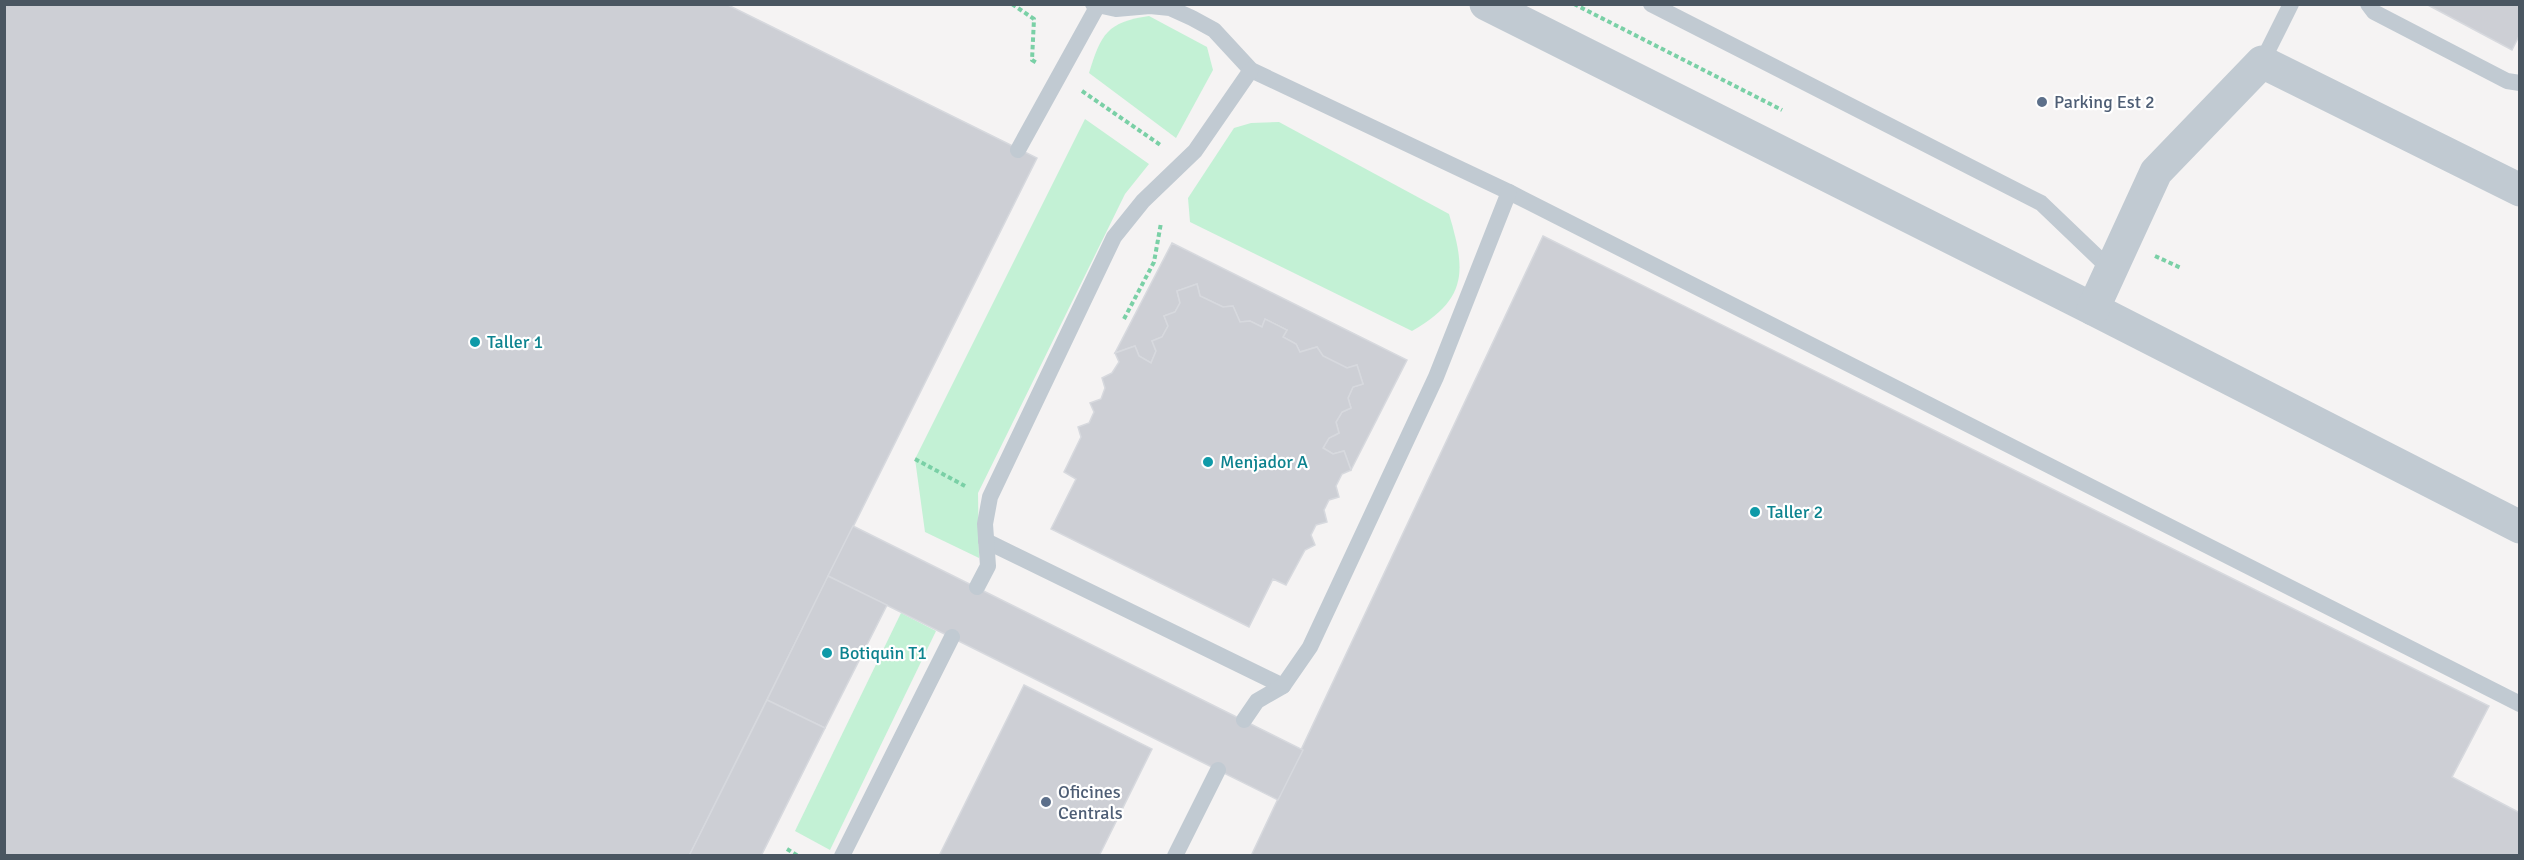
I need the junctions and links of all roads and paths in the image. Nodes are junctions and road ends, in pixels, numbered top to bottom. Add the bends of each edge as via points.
1 (1012, 4) edge
2 (1486, 4) edge
3 (1651, 4) edge
4 (2291, 4) edge
5 (2368, 4) edge
6 (1095, 6) edge
7 (2262, 62) junction
8 (1251, 70) junction
9 (1060, 76) junction
10 (2520, 83) edge
11 (1018, 150) dead end
12 (1169, 177) junction
13 (2520, 190) edge
14 (1509, 192) junction
15 (2111, 270) junction
16 (2093, 309) junction
17 (1124, 319) dead end
18 (915, 459) dead end
19 (967, 487) dead end
20 (2520, 527) edge
21 (986, 541) junction
22 (977, 587) dead end
23 (952, 638) dead end
24 (1283, 686) junction
25 (2520, 705) edge
26 (1244, 720) dead end
27 (1218, 770) dead end
28 (787, 849) dead end
29 (798, 855) edge
30 (842, 855) edge
31 (1175, 855) edge

1 - 9 path via 1034,19 1032,60
2 - 16 street
3 - 15 lane via 2041,203
4 - 7 lane
5 - 10 lane via 2374,12 2507,81
6 - 8 lane via 1170,8 1214,30
6 - 9 lane
7 - 13 street
7 - 15 street via 2156,172
8 - 12 lane via 1195,151
8 - 14 lane
9 - 11 lane
9 - 12 path via 1166,149
12 - 17 path via 1154,262
12 - 21 lane via 1114,237 990,497
14 - 24 lane via 1436,377 1310,647
14 - 25 lane
15 - 16 street
16 - 20 street
18 - 19 path
21 - 22 lane via 988,566
21 - 24 lane
23 - 30 lane
24 - 26 lane via 1257,701
27 - 31 lane
28 - 29 path

